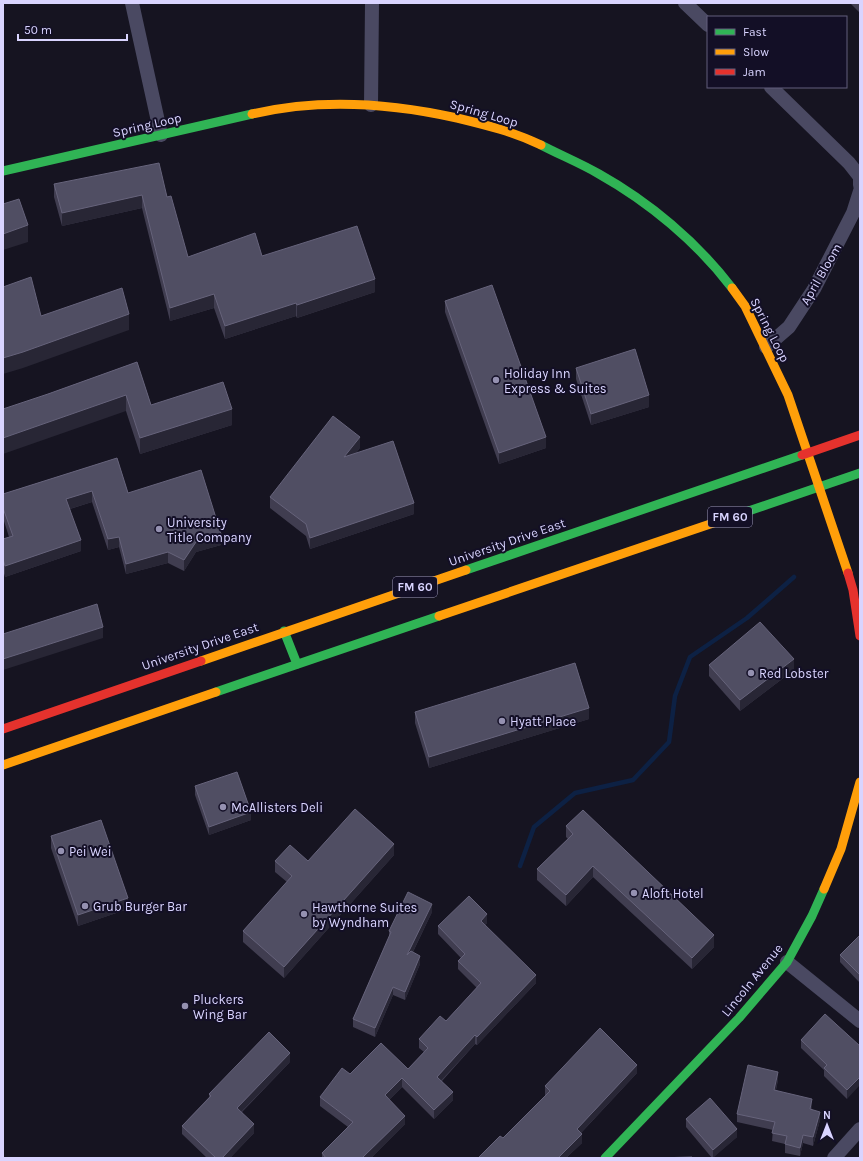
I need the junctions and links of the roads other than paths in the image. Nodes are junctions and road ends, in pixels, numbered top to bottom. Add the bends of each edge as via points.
1 (132, 3) edge
2 (372, 3) edge
3 (685, 3) edge
4 (707, 24) edge
5 (772, 88) edge
6 (371, 105) junction
7 (161, 135) junction
8 (3, 172) edge
9 (860, 186) edge
10 (860, 191) edge
11 (766, 347) junction
12 (860, 435) edge
13 (808, 452) junction
14 (860, 473) edge
15 (820, 487) junction
16 (284, 631) junction
17 (860, 636) edge
18 (297, 664) junction
19 (3, 729) edge
20 (3, 764) edge
21 (860, 782) edge
22 (787, 962) junction
23 (860, 1020) edge
24 (860, 1129) edge
25 (605, 1158) edge
26 (834, 1158) edge

1 - 7 street
2 - 6 street
3 - 4 street
5 - 9 street via 850,163 860,177
6 - 7 main road, Spring Loop via 323,104 273,109
6 - 11 main road, Spring Loop via 433,112 491,126 528,139 599,174 652,209 713,263 746,306
7 - 8 main road, Spring Loop
10 - 11 street, April Bloom via 853,212 814,289 789,327
11 - 13 main road, Spring Loop via 788,396
12 - 13 main road, University Drive East / FM 60
13 - 15 main road, Spring Loop
13 - 16 main road, University Drive East / FM 60
14 - 15 main road, FM 60
15 - 17 main road via 853,590
15 - 18 main road, FM 60
16 - 18 main road
16 - 19 main road, University Drive East / FM 60
18 - 20 main road, FM 60
21 - 22 main road, Lincoln Avenue via 841,849 812,916
22 - 23 street
22 - 25 main road, Lincoln Avenue via 739,1018
24 - 26 street

